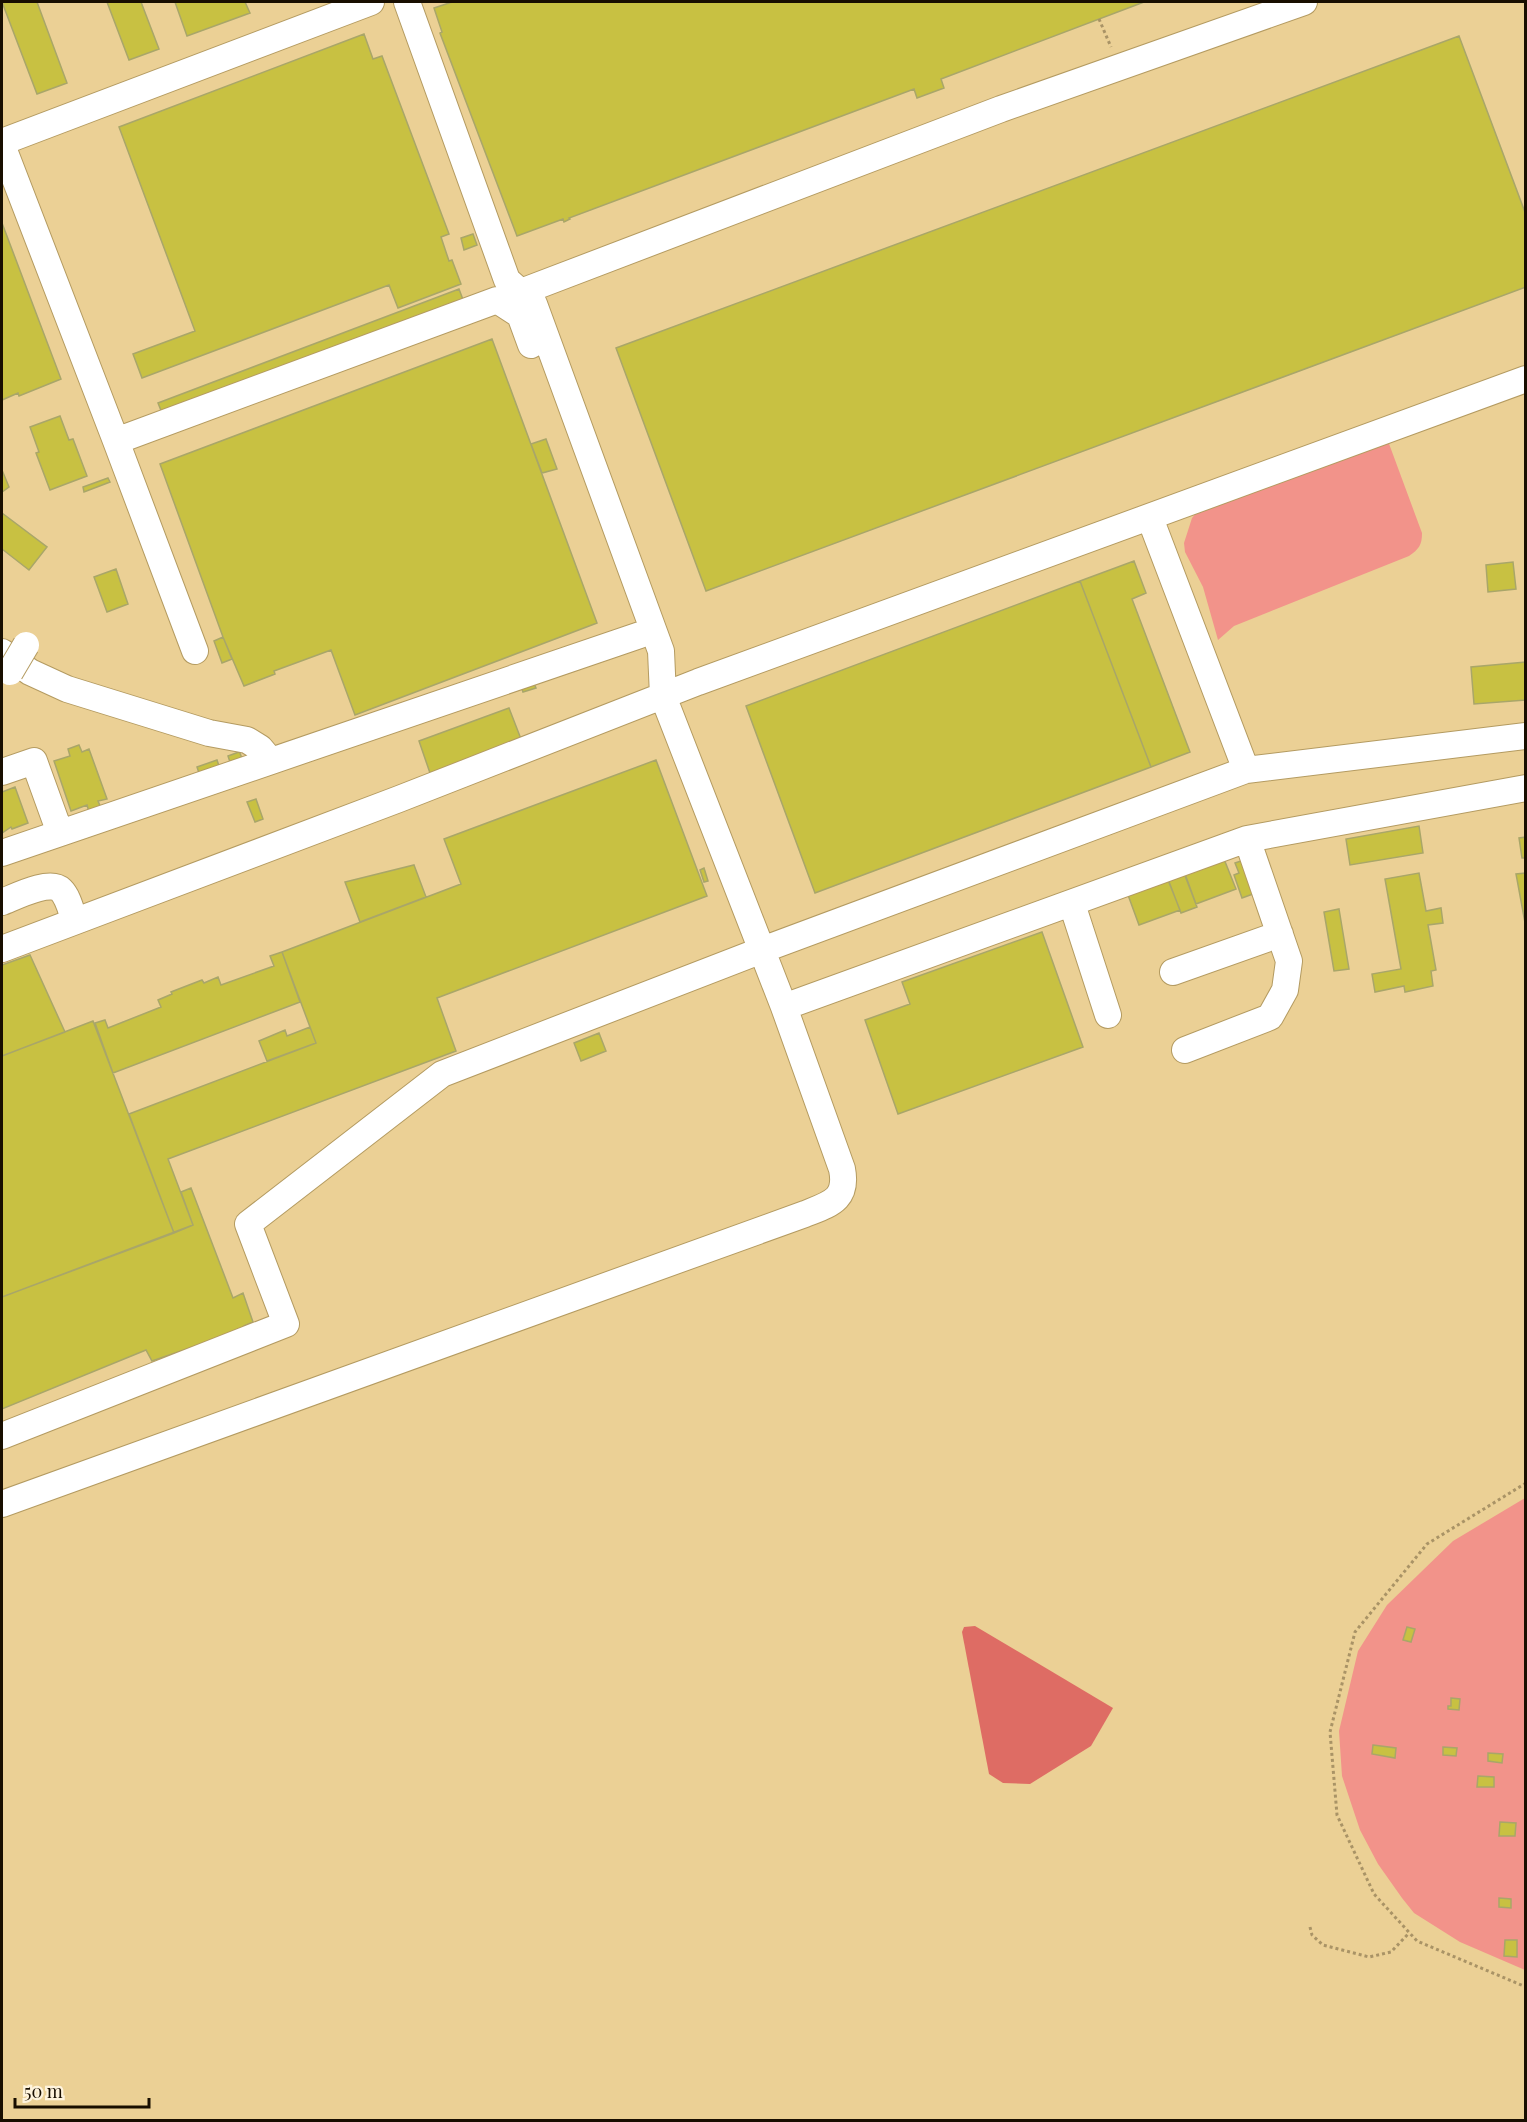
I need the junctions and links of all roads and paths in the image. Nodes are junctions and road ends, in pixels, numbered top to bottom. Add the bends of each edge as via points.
1 (371, 2) edge
2 (407, 2) edge
3 (1304, 2) edge
4 (1099, 18) dead end
5 (1111, 48) dead end
6 (2, 144) edge
7 (521, 292) junction
8 (1526, 379) edge
9 (116, 441) junction
10 (1150, 518) junction
11 (640, 635) junction
12 (26, 645) dead end
13 (195, 651) dead end
14 (4, 670) edge
15 (663, 696) junction
16 (1526, 736) edge
17 (271, 761) junction
18 (1246, 770) junction
19 (2, 772) edge
20 (1526, 788) edge
21 (60, 833) junction
22 (1247, 839) junction
23 (2, 854) edge
24 (2, 902) edge
25 (1072, 904) junction
26 (75, 921) junction
27 (1280, 934) junction
28 (2, 949) edge
29 (762, 950) junction
30 (1173, 972) dead end
31 (784, 1008) junction
32 (1108, 1015) dead end
33 (1185, 1050) dead end
34 (2, 1437) edge
35 (1526, 1483) edge
36 (2, 1504) edge
37 (1310, 1927) dead end
38 (1409, 1933) junction
39 (1526, 1987) edge

1 - 6 lane
2 - 7 lane via 507,280
3 - 7 lane via 1001,109
4 - 5 path
6 - 9 lane
7 - 15 lane via 534,304 661,651
8 - 10 lane
9 - 11 lane via 497,300 520,315
9 - 13 lane
10 - 15 lane
10 - 18 lane
11 - 15 lane
11 - 17 lane
12 - 14 lane, bridge
14 - 17 lane via 30,672 67,689 208,733 247,740
15 - 26 lane
15 - 29 lane
16 - 18 lane
17 - 21 lane
18 - 29 lane
19 - 21 lane via 34,761
20 - 22 lane
21 - 23 lane
22 - 25 lane
22 - 27 lane
24 - 26 lane via 41,888 56,887 62,891
25 - 31 lane
25 - 32 lane
26 - 28 lane
27 - 30 lane
27 - 33 lane via 1289,961 1287,980 1270,1017
29 - 31 lane
29 - 34 lane via 442,1074 248,1224 286,1324
31 - 36 lane via 842,1168 841,1194 832,1202
35 - 38 path via 1427,1544 1354,1632 1330,1732 1337,1815 1374,1894
37 - 38 path via 1312,1935 1323,1945 1369,1957 1391,1952
38 - 39 path via 1416,1941

